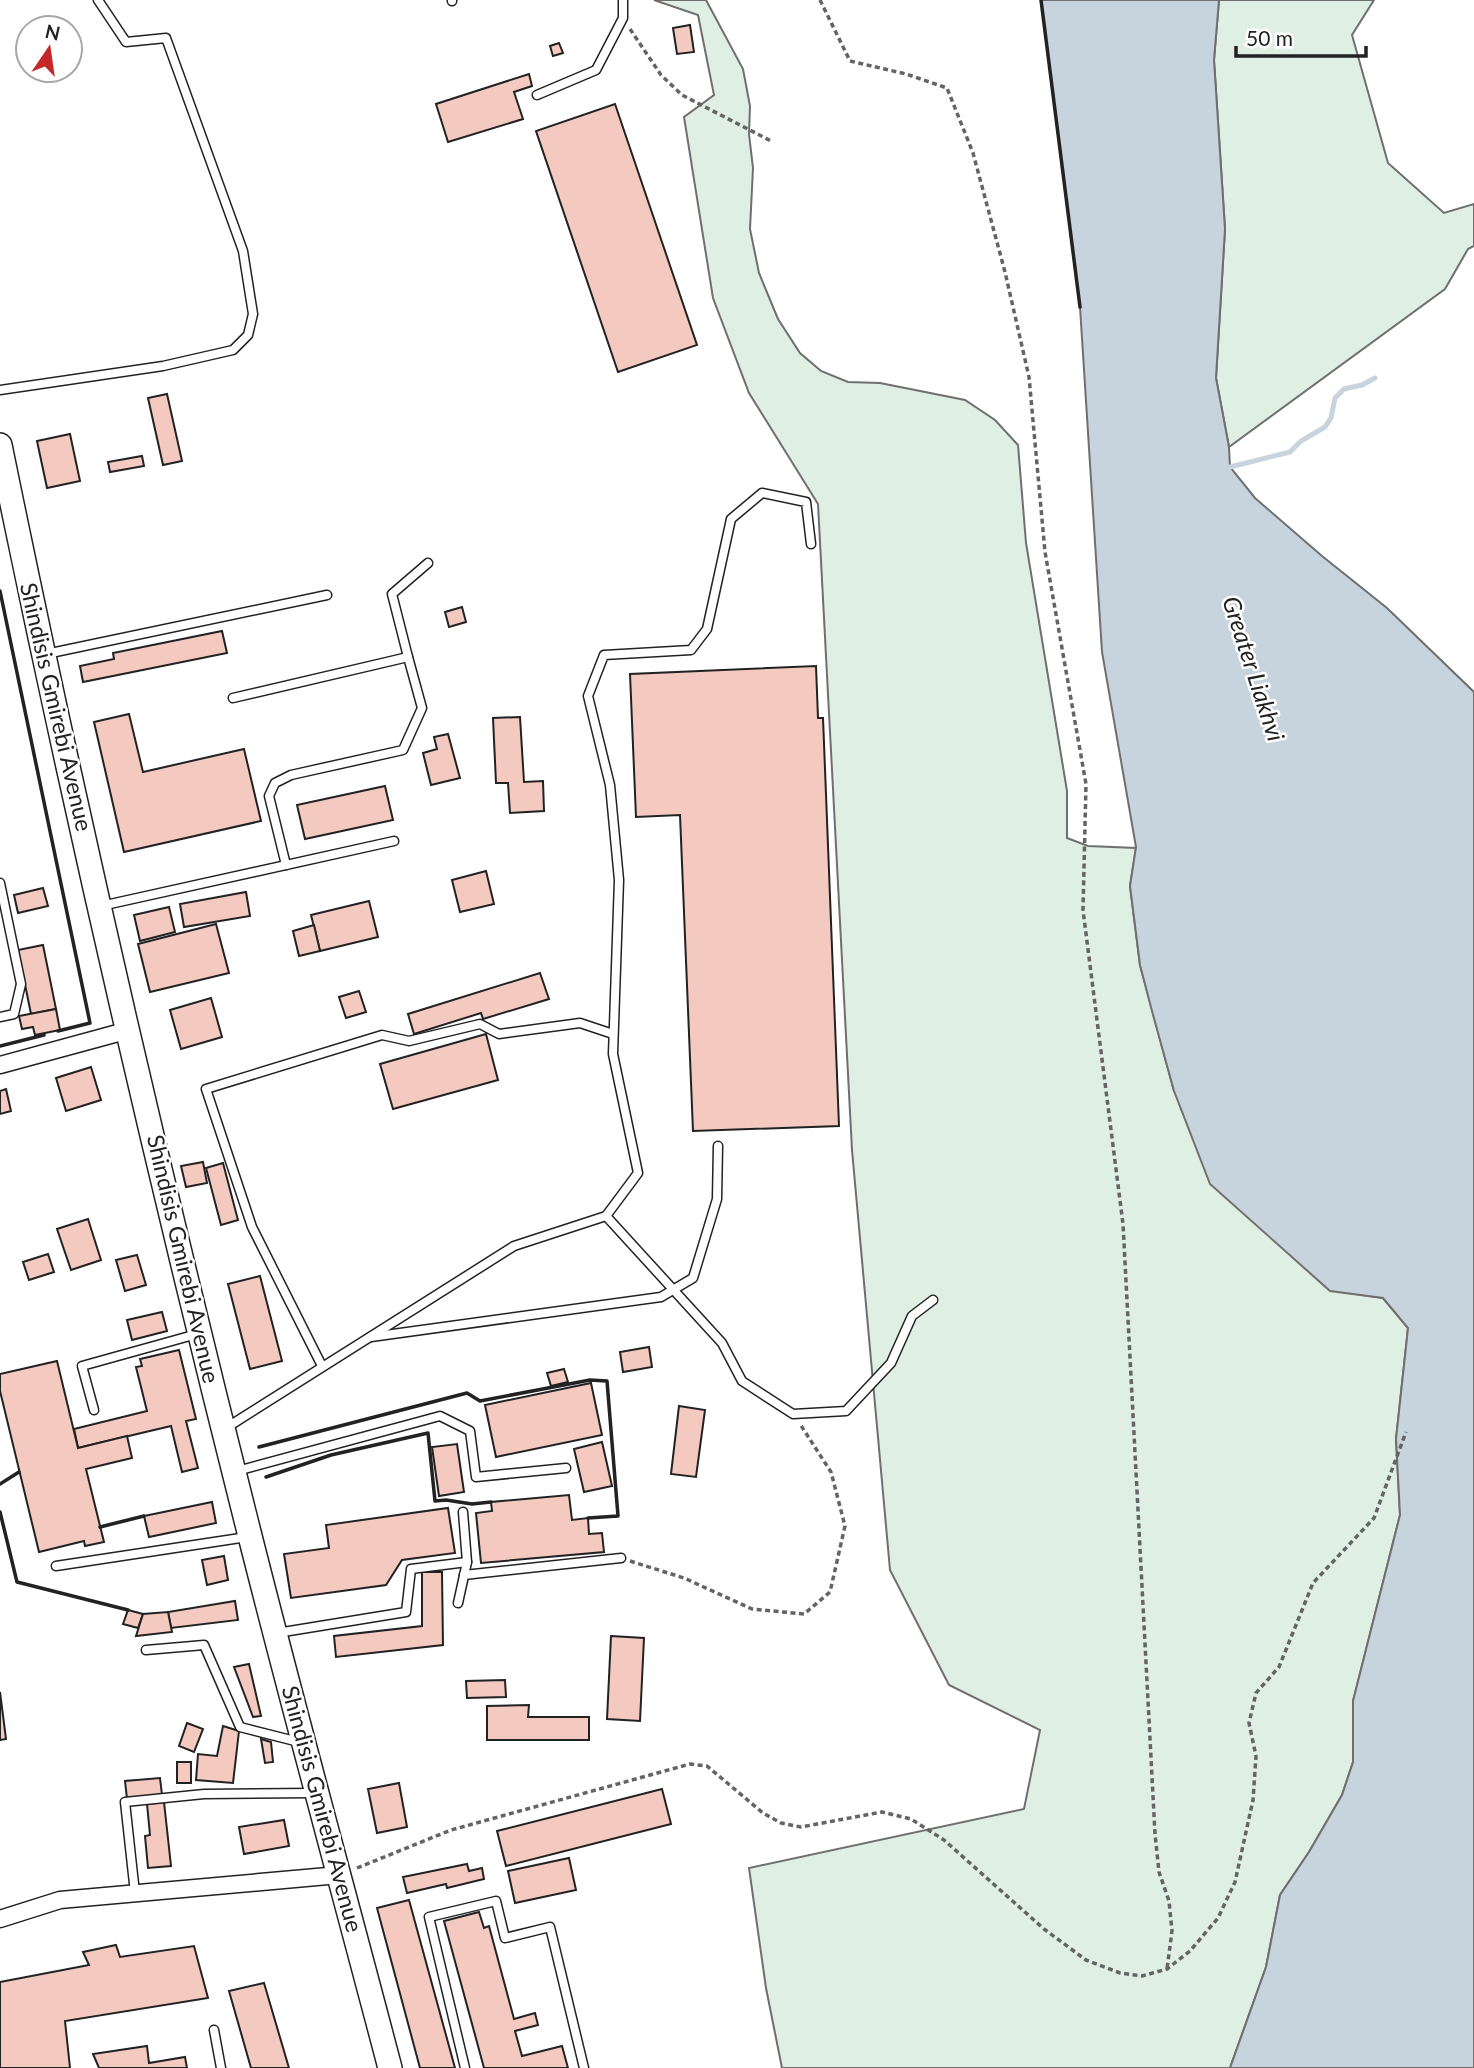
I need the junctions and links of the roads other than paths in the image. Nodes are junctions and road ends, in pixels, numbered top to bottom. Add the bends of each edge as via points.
1 (98, 0) edge
2 (623, 0) edge
3 (537, 95) dead end
4 (0, 390) edge
5 (0, 445) edge
6 (811, 544) dead end
7 (428, 564) dead end
8 (327, 595) dead end
9 (43, 655) junction
10 (408, 657) junction
11 (233, 698) dead end
12 (394, 841) dead end
13 (286, 865) junction
14 (0, 883) edge
15 (101, 906) junction
16 (0, 1017) edge
17 (129, 1030) junction
18 (613, 1034) junction
19 (0, 1065) edge
20 (718, 1146) dead end
21 (606, 1216) junction
22 (674, 1289) junction
23 (933, 1300) dead end
24 (200, 1333) junction
25 (368, 1337) junction
26 (322, 1366) junction
27 (94, 1410) dead end
28 (224, 1429) junction
29 (566, 1468) dead end
30 (234, 1471) junction
31 (463, 1512) dead end
32 (250, 1536) junction
33 (621, 1558) road end
34 (467, 1562) junction
35 (56, 1566) dead end
36 (464, 1575) junction
37 (458, 1603) dead end
38 (276, 1633) junction
39 (146, 1650) dead end
40 (305, 1744) junction
41 (318, 1793) junction
42 (339, 1875) junction
43 (135, 1893) junction
44 (0, 1919) edge
45 (214, 2031) dead end
46 (221, 2068) edge
47 (390, 2068) edge
48 (465, 2068) edge
49 (584, 2068) edge

1 - 4 lane via 126,42 166,38 243,251 253,314 248,335 233,349 163,366
2 - 3 lane via 622,18 596,69
5 - 9 main road, Shindisis Gmirebi Avenue
6 - 18 lane via 806,502 762,493 732,519 707,629 691,650 604,655 588,696 610,785 619,880
7 - 10 lane via 392,594
8 - 9 lane
9 - 15 main road, Shindisis Gmirebi Avenue
10 - 11 lane
10 - 13 lane via 422,708 402,750 290,775 275,783 268,796
12 - 13 lane
13 - 15 lane
14 - 16 lane via 21,984 14,1014
15 - 17 main road, Shindisis Gmirebi Avenue
17 - 19 street
17 - 24 main road, Shindisis Gmirebi Avenue
18 - 21 lane via 613,1054 638,1173
18 - 26 lane via 580,1023 499,1034 480,1024 410,1041 382,1035 206,1089 252,1227
20 - 22 lane via 717,1199 693,1278
21 - 22 lane
21 - 25 lane via 514,1246
22 - 23 lane via 722,1343 742,1381 793,1414 846,1410 891,1363 912,1315
22 - 25 lane via 661,1297
24 - 27 lane via 82,1366
24 - 28 main road, Shindisis Gmirebi Avenue
25 - 26 lane
26 - 28 lane
28 - 30 main road, Shindisis Gmirebi Avenue
29 - 30 lane via 476,1477 470,1431 440,1416
30 - 32 main road, Shindisis Gmirebi Avenue
31 - 34 lane
32 - 35 lane
32 - 38 main road, Shindisis Gmirebi Avenue
33 - 36 lane
34 - 36 lane
34 - 38 lane via 411,1569 406,1612
36 - 37 lane
38 - 40 main road, Shindisis Gmirebi Avenue
39 - 40 lane via 204,1645 240,1727
40 - 41 main road, Shindisis Gmirebi Avenue
41 - 42 main road, Shindisis Gmirebi Avenue
41 - 43 lane via 204,1794 125,1802
42 - 43 street
42 - 47 main road, Shindisis Gmirebi Avenue
43 - 44 street via 60,1900
45 - 46 lane
48 - 49 lane via 429,1917 496,1901 505,1938 550,1927

